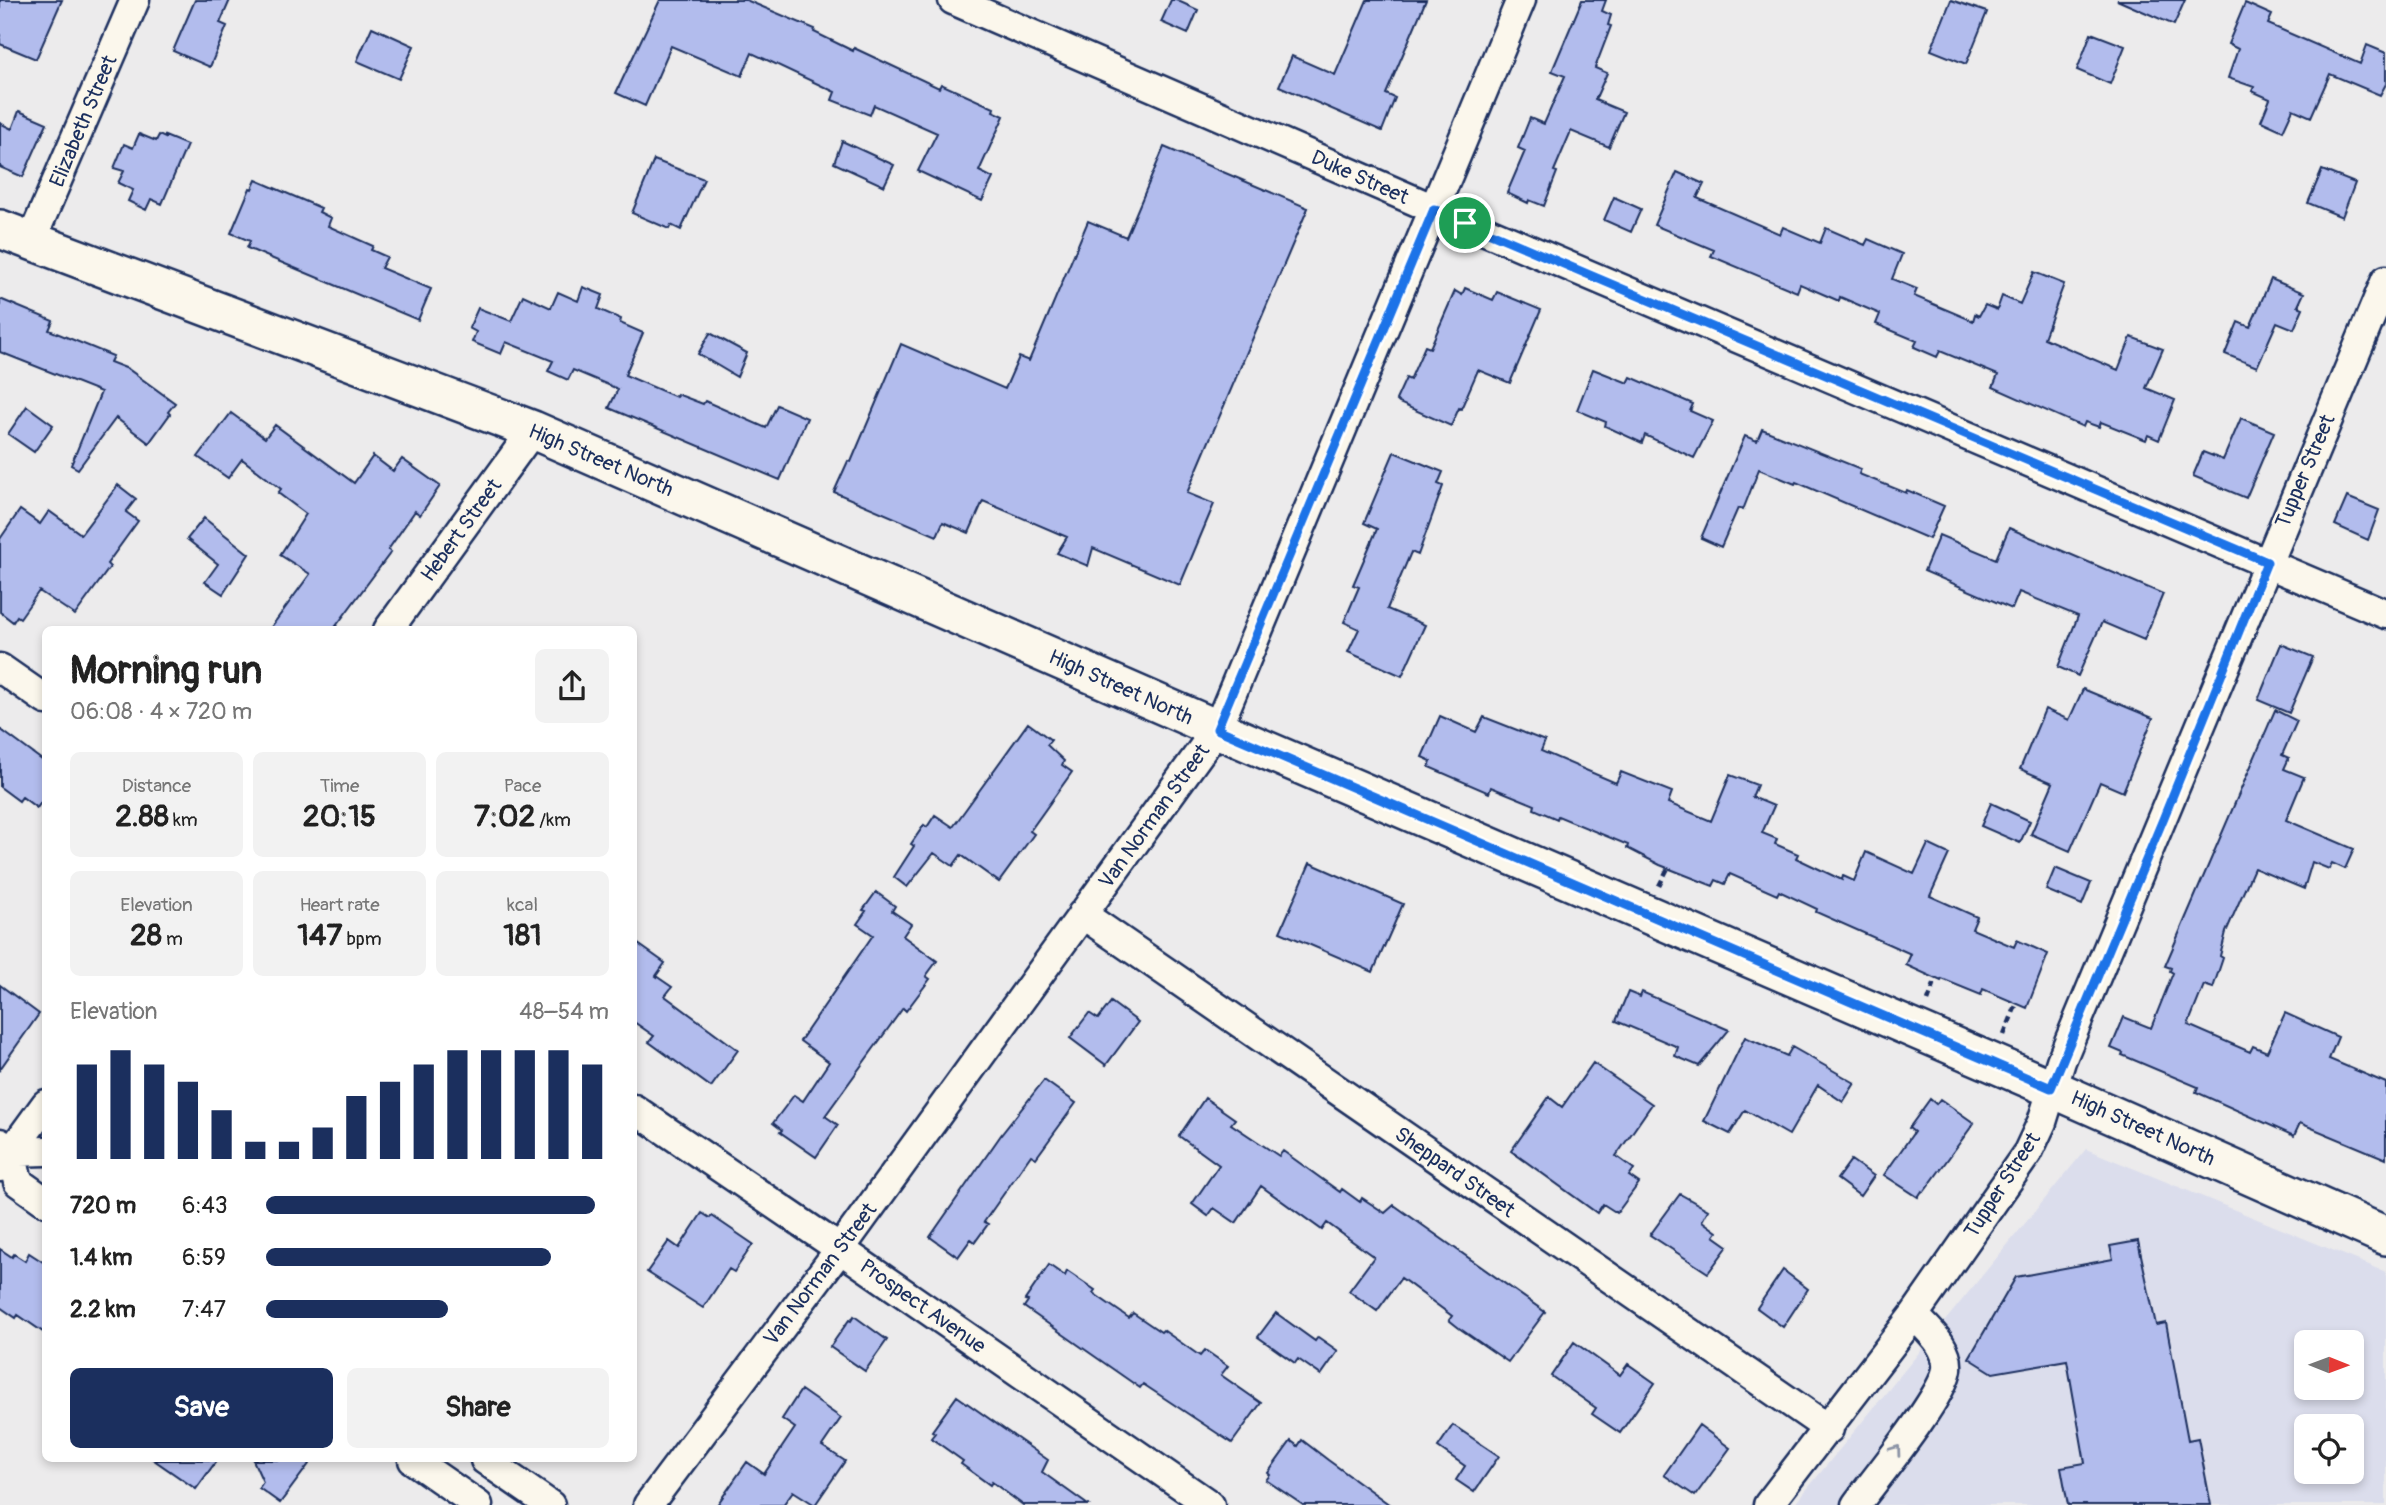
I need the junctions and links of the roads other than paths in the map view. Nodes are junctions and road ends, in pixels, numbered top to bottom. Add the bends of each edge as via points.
1 (135, 0) edge
2 (953, 0) edge
3 (1521, 0) edge
4 (1434, 209) junction
5 (15, 235) edge
6 (2386, 280) edge
7 (533, 430) junction
8 (2267, 562) junction
9 (2386, 614) edge
10 (391, 626) edge
11 (0, 667) edge
12 (42, 697) edge
13 (1217, 729) junction
14 (1082, 914) junction
15 (2051, 1088) junction
16 (42, 1109) edge
17 (637, 1111) edge
18 (42, 1151) edge
19 (4, 1154) edge
20 (42, 1199) edge
21 (2386, 1236) edge
22 (840, 1249) junction
23 (1914, 1315) junction
24 (1829, 1429) junction
25 (416, 1462) edge
26 (488, 1462) edge
27 (478, 1505) edge
28 (550, 1505) edge
29 (648, 1505) edge
30 (1210, 1505) edge
31 (1768, 1505) edge
32 (1856, 1505) edge

1 - 5 street, Elizabeth Street
2 - 4 street, Duke Street
3 - 4 street, Van Norman Street
4 - 8 street, Duke Street
4 - 13 street, Van Norman Street
5 - 7 main road, High Street North
6 - 8 street, Tupper Street
7 - 10 street, Hebert Street
7 - 13 main road, High Street North
8 - 9 street, Duke Street
8 - 15 street, Tupper Street
11 - 12 street
13 - 14 street, Van Norman Street
13 - 15 main road, High Street North
14 - 22 street, Van Norman Street
14 - 24 street, Sheppard Street
15 - 21 main road, High Street North
15 - 23 street, Tupper Street via 2028,1152
16 - 19 street
17 - 22 street, Prospect Avenue
18 - 19 street
19 - 20 street via 18,1182
22 - 29 street, Van Norman Street
22 - 30 street, Prospect Avenue
23 - 24 street, Tupper Street
32 -> 23 street via 1937,1395 1947,1368 1941,1343
24 - 31 street, Tupper Street
25 - 27 street
26 - 28 street

